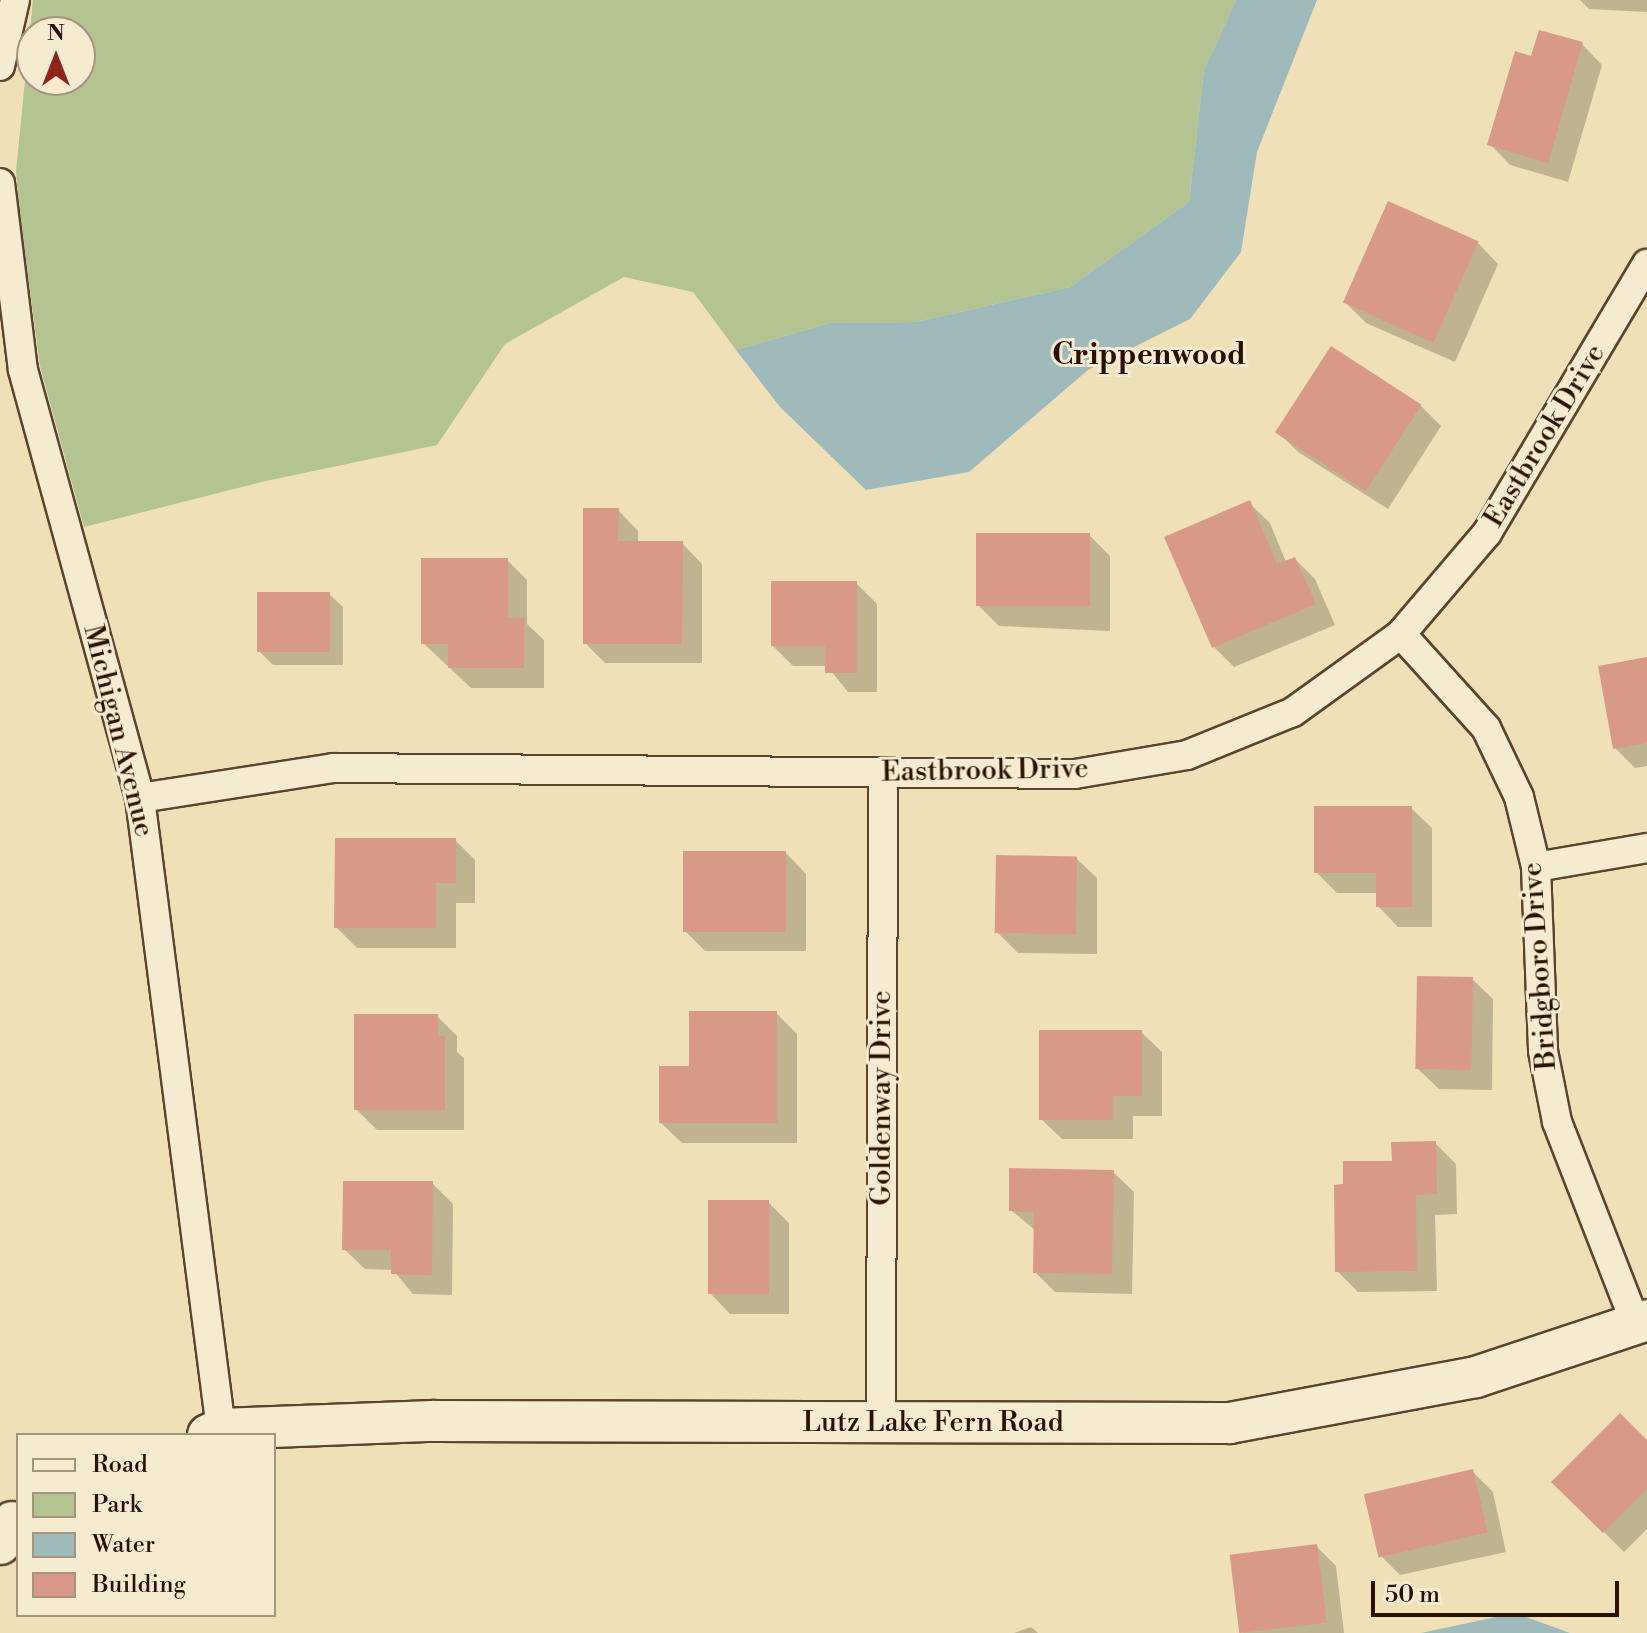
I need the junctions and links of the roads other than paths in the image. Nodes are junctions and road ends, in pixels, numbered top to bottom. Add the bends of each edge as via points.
1 (15, 0) edge
2 (0, 66) edge
3 (0, 183) edge
4 (1647, 264) edge
5 (1401, 634) junction
6 (883, 772) junction
7 (140, 798) junction
8 (1647, 848) edge
9 (1536, 867) junction
10 (1641, 1323) edge
11 (881, 1423) junction
12 (214, 1432) edge

1 - 2 street
3 - 7 street, Michigan Avenue via 23,370
4 - 5 street, Eastbrook Drive via 1487,533
5 - 6 street, Eastbrook Drive via 1293,712 1187,755 1075,774
5 - 9 street, Bridgboro Drive via 1486,728 1519,797
6 - 7 street, Eastbrook Drive via 333,768
6 - 11 street, Goldenway Drive
7 - 12 street, Michigan Avenue
8 - 9 street
9 - 10 street, Bridgboro Drive via 1543,1051 1557,1122
10 - 11 main road, Lutz Lake Fern Road via 1476,1377 1230,1423
11 - 12 main road, Lutz Lake Fern Road via 433,1421

